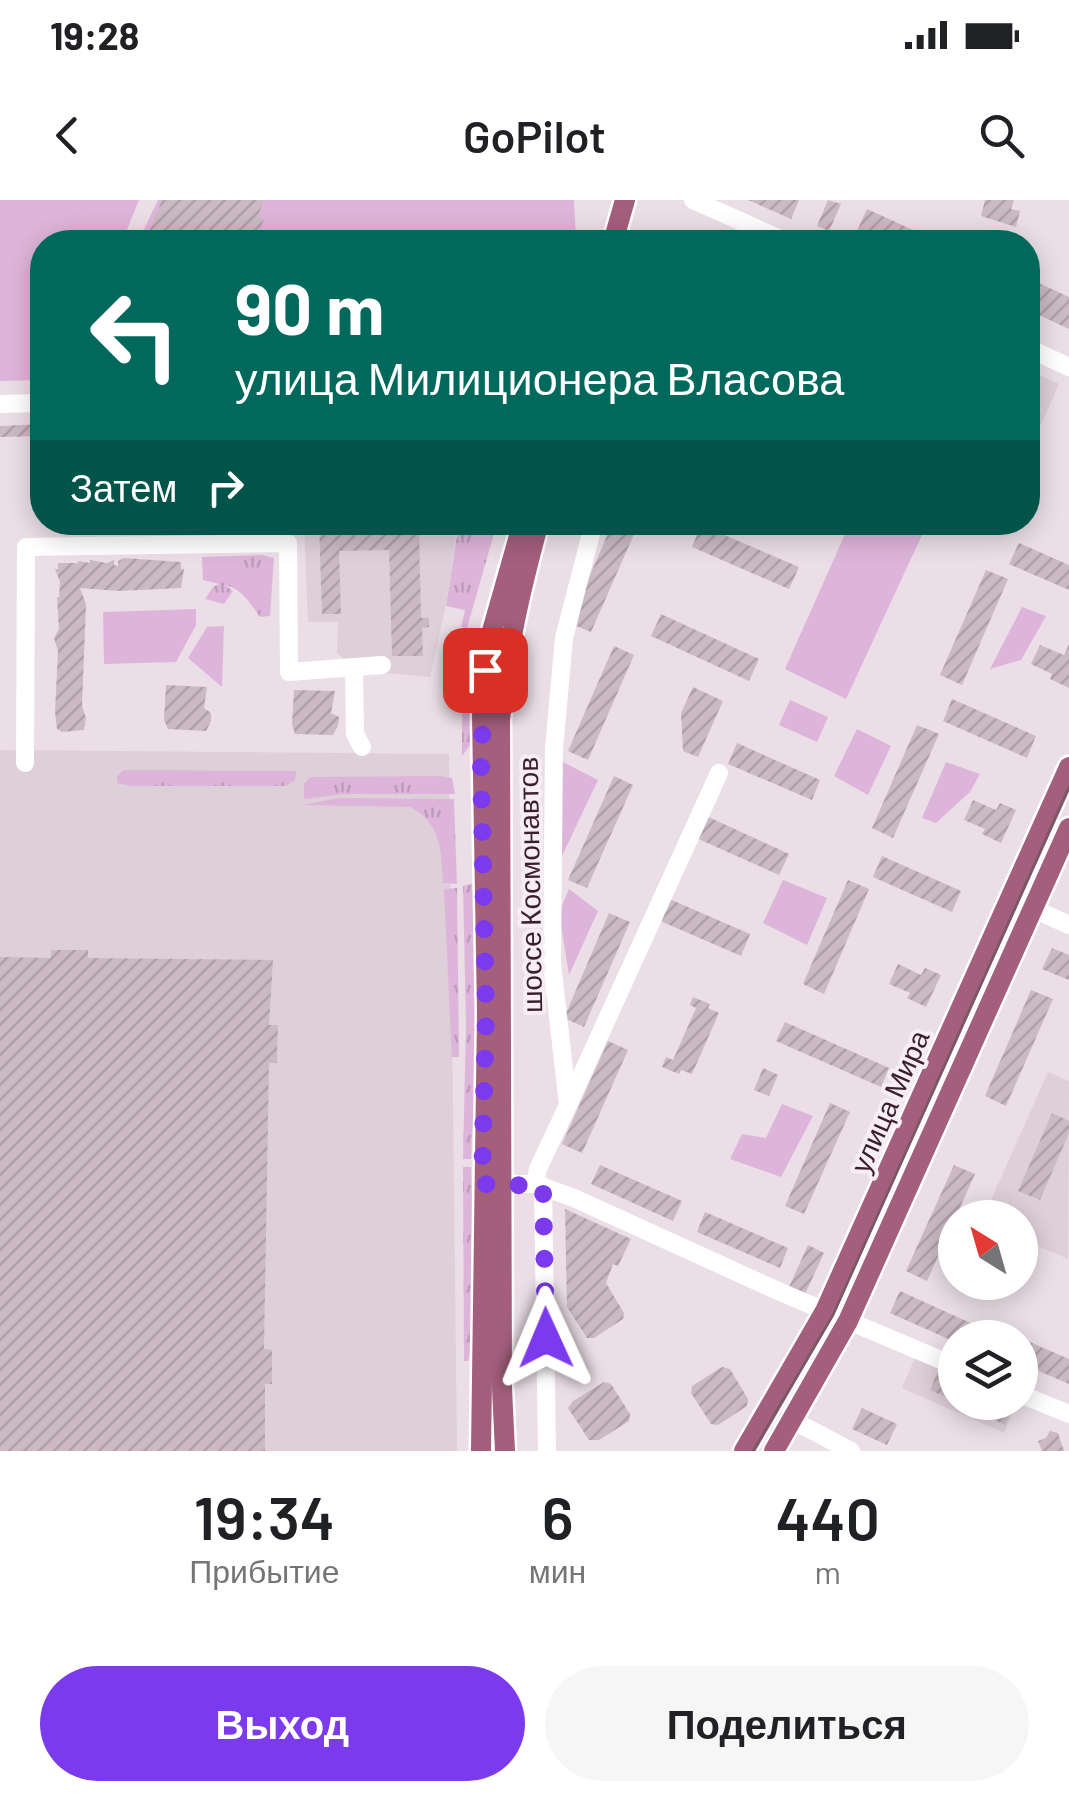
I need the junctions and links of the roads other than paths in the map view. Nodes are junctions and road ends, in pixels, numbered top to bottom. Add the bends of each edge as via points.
1 (613, 200) edge
2 (625, 200) edge
3 (693, 200) edge
4 (604, 230) edge
5 (616, 230) edge
6 (760, 230) edge
7 (1040, 353) edge
8 (1069, 366) edge
9 (30, 403) edge
10 (0, 404) edge
11 (518, 535) edge
12 (536, 535) edge
13 (591, 535) edge
14 (382, 665) dead end
15 (354, 668) junction
16 (362, 747) dead end
17 (25, 763) dead end
18 (1069, 766) edge
19 (719, 773) dead end
20 (1069, 828) edge
21 (1010, 898) junction
22 (1033, 908) junction
23 (1069, 925) edge
24 (568, 1105) junction
25 (491, 1184) junction
26 (539, 1186) junction
27 (825, 1312) junction
28 (848, 1322) junction
29 (938, 1359) edge
30 (1038, 1401) edge
31 (1069, 1414) edge
32 (792, 1420) junction
33 (831, 1446) edge
34 (480, 1451) edge
35 (505, 1451) edge
36 (548, 1451) edge
37 (744, 1451) edge
38 (774, 1451) edge
39 (851, 1451) edge

1 - 4 main road
2 - 5 main road
3 - 6 street
7 - 8 street
9 - 10 street
11 - 25 main road, шоссе Космонавтов via 490,638 482,716
12 - 25 main road, шоссе Космонавтов via 513,622 500,720
13 - 24 street, шоссе Космонавтов via 564,638 554,749 552,963
14 - 15 street
15 - 16 street via 355,734
15 - 17 street via 290,672 288,543 26,547
18 - 21 main road, улица Мира
19 - 24 street
20 - 22 main road, улица Мира
21 - 22 street
21 - 27 main road, улица Мира
22 - 23 street
22 - 28 main road, улица Мира
24 - 26 street via 538,1169
25 - 26 street
25 - 34 main road, шоссе Космонавтов
25 - 35 main road, шоссе Космонавтов
26 - 27 street
26 - 36 street
27 - 28 street
27 - 37 main road, улица Мира
28 - 29 street
28 - 32 main road, улица Мира
30 - 31 street
32 - 33 street
32 - 38 main road, улица Мира
33 - 39 street

